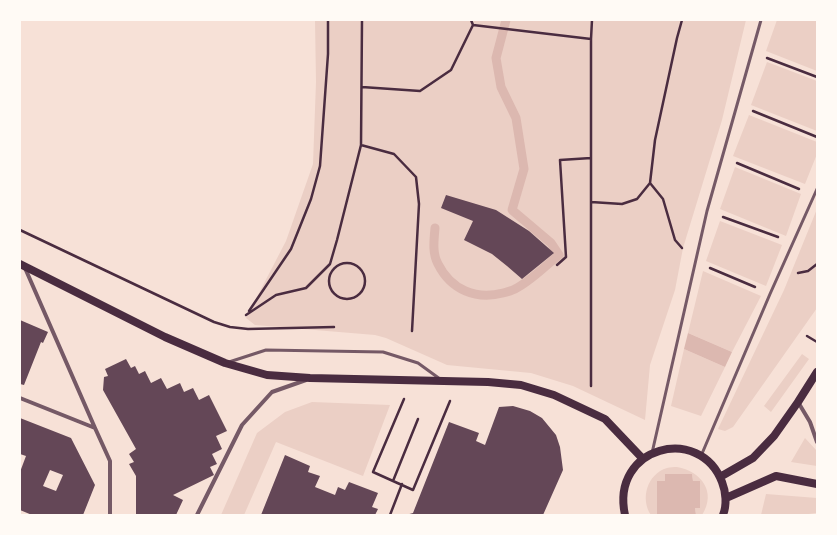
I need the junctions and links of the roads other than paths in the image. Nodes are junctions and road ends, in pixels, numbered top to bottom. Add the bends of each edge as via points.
1 (761, 20) edge
2 (817, 188) edge
3 (22, 265) edge
4 (225, 363) junction
5 (817, 372) edge
6 (310, 378) junction
7 (443, 381) junction
8 (20, 398) edge
9 (798, 402) junction
10 (95, 428) junction
11 (817, 442) edge
12 (652, 453) junction
13 (701, 456) junction
14 (643, 459) junction
15 (720, 477) junction
16 (817, 484) edge
17 (726, 498) junction
18 (110, 515) edge
19 (197, 515) edge
20 (625, 515) edge
21 (723, 515) edge

1 - 12 lane via 707,211
2 - 13 lane
3 - 4 main road via 165,337
3 - 10 street
4 - 6 main road via 267,375
4 - 7 lane via 266,350 382,352 418,363
5 - 9 main road
6 - 7 main road
6 - 19 street via 272,392 242,425
7 - 14 main road via 521,385 554,395 605,420
8 - 10 street
9 - 11 street via 810,422
9 - 15 main road via 774,436 753,458
10 - 18 street via 110,461
12 - 13 main road via 668,449 685,449
12 - 14 main road
13 - 15 main road via 712,465
14 - 20 main road via 632,470 625,484
15 - 17 main road
16 - 17 main road via 776,476
17 - 21 main road

